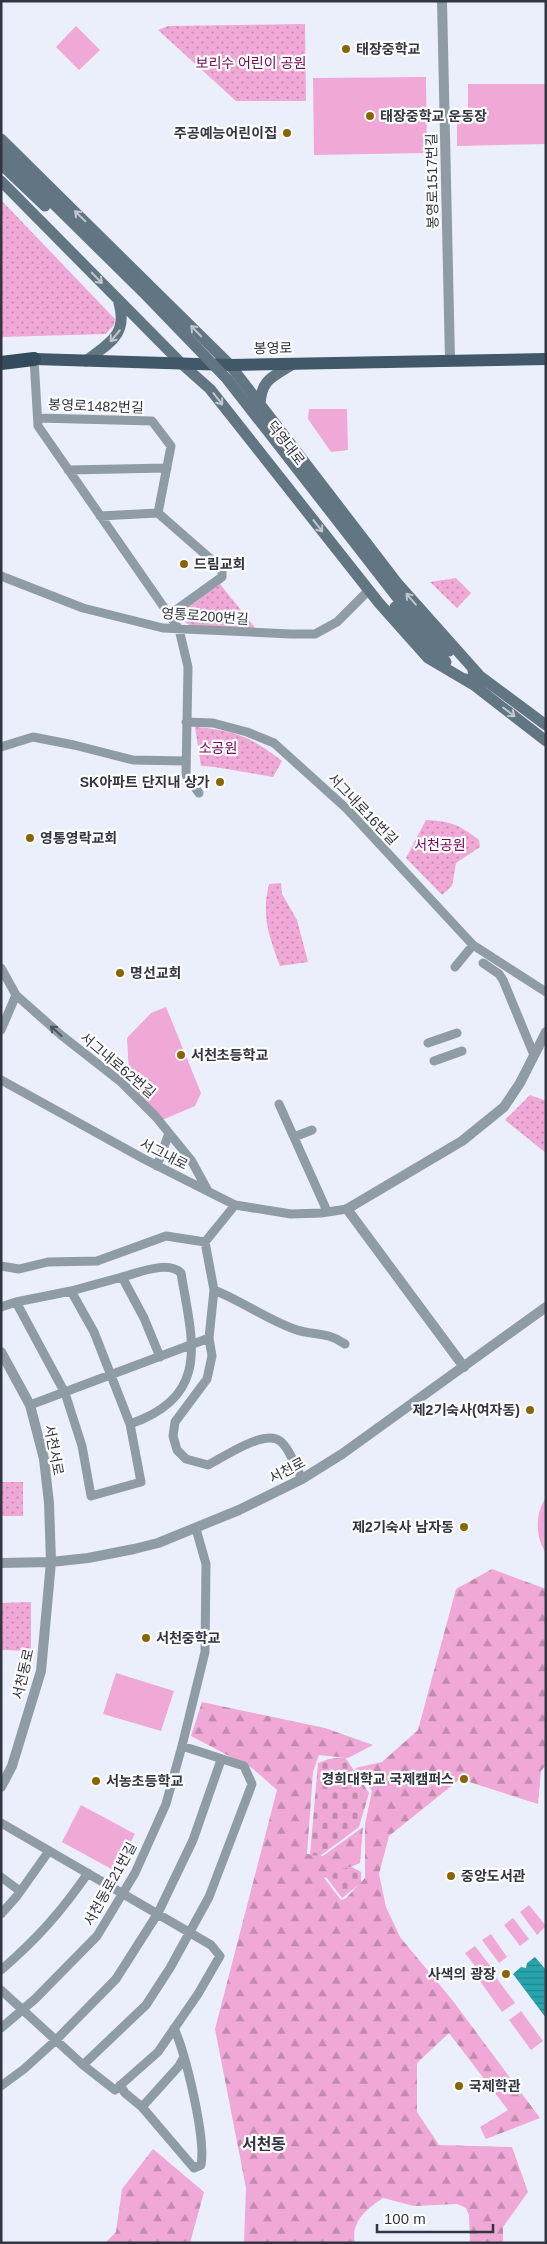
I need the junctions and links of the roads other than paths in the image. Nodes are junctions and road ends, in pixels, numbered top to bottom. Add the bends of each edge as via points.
1 (442, 1) edge
2 (1, 139) edge
3 (1, 152) edge
4 (1, 164) edge
5 (1, 182) edge
6 (119, 301) junction
7 (1, 356) edge
8 (546, 359) edge
9 (29, 360) junction
10 (450, 360) junction
11 (86, 361) junction
12 (1, 363) edge
13 (293, 364) junction
14 (182, 365) junction
15 (230, 365) junction
16 (260, 405) junction
17 (38, 418) junction
18 (167, 468) junction
19 (68, 470) junction
20 (158, 513) junction
21 (100, 516) junction
22 (1, 576) edge
23 (369, 590) junction
24 (397, 604) junction
25 (169, 615) junction
26 (179, 629) junction
27 (475, 679) junction
28 (186, 722) junction
29 (546, 725) edge
30 (546, 741) edge
31 (1, 747) edge
32 (185, 761) junction
33 (199, 793) dead end
34 (472, 945) junction
35 (488, 955) junction
36 (503, 965) junction
37 (455, 967) dead end
38 (1, 968) edge
39 (498, 974) junction
40 (546, 992) edge
41 (16, 995) junction
42 (1, 1030) edge
43 (546, 1032) edge
44 (456, 1033) dead end
45 (428, 1042) dead end
46 (462, 1051) dead end
47 (534, 1055) junction
48 (434, 1060) dead end
49 (1, 1080) edge
50 (279, 1104) dead end
51 (312, 1130) dead end
52 (170, 1133) junction
53 (294, 1137) junction
54 (157, 1166) junction
55 (208, 1192) junction
56 (235, 1205) junction
57 (348, 1209) junction
58 (327, 1211) junction
59 (205, 1242) junction
60 (1, 1266) edge
61 (122, 1277) junction
62 (214, 1290) junction
63 (70, 1291) junction
64 (16, 1302) junction
65 (1, 1307) edge
66 (546, 1307) edge
67 (209, 1338) junction
68 (193, 1344) junction
69 (345, 1344) dead end
70 (1, 1352) edge
71 (160, 1357) junction
72 (464, 1367) junction
73 (112, 1375) junction
74 (65, 1393) junction
75 (30, 1405) junction
76 (130, 1424) junction
77 (302, 1478) junction
78 (196, 1529) junction
79 (51, 1562) junction
80 (1, 1563) edge
81 (182, 1746) junction
82 (221, 1760) junction
83 (1, 1787) edge
84 (1, 1823) edge
85 (49, 1852) junction
86 (88, 1873) junction
87 (1, 1878) edge
88 (20, 1891) junction
89 (123, 1893) junction
90 (158, 1913) junction
91 (1, 1914) edge
92 (190, 1932) junction
93 (1, 1970) edge
94 (1, 1990) edge
95 (23, 2010) junction
96 (1, 2028) edge
97 (174, 2028) junction
98 (55, 2041) junction
99 (184, 2058) junction
100 (83, 2065) junction
101 (120, 2085) junction
102 (1, 2086) edge
103 (142, 2107) junction

1 - 10 street, 봉영로1517번길
15 -> 2 main road
3 - 24 main road, 덕영대로, bridge via 227,379
4 - 24 main road, 덕영대로, bridge via 138,297 224,388
5 -> 6 main road
6 -> 11 main road via 123,316 118,334
6 - 14 main road
7 - 9 highway
8 - 10 main road, 봉영로
9 - 11 main road, 봉영로
9 - 12 highway, 봉영로
9 - 17 street, 봉영로1482번길
10 - 13 main road, 봉영로
11 - 14 main road, 봉영로
13 - 15 main road, 봉영로
13 - 16 main road via 266,382 261,390
14 - 15 main road, 봉영로
14 -> 23 main road via 210,390
15 - 16 main road
27 -> 16 main road
17 - 18 street, 봉영로1482번길 via 152,421 171,446
17 - 19 street, 봉영로1482번길 via 38,426
18 - 19 street
18 - 20 street
19 - 21 street, 봉영로1482번길
20 - 21 street
20 - 25 street via 222,569 222,577
21 - 25 street, 봉영로1482번길
22 - 26 street, 영통로200번길 via 83,608
23 - 26 street, 영통로200번길 via 337,622 315,634
23 - 27 main road via 428,658
24 - 27 main road, 덕영대로 via 438,656
25 - 26 street, 봉영로1482번길
26 - 28 street via 188,667
27 - 29 main road, 덕영대로
27 -> 30 main road, 덕영대로
28 - 32 street
28 - 34 street, 서그내로16번길 via 213,723 274,743 347,809
31 - 32 street via 32,737 133,760
32 - 33 street via 186,775
34 - 35 street, 서그내로16번길
34 - 37 street
35 - 36 street, 서그내로16번길
35 - 39 street via 479,967
36 - 39 street
36 - 40 street, 서그내로16번길
38 - 41 street, 서그내로62번길
39 - 47 street
41 - 42 street
52 -> 41 street, 서그내로62번길 via 121,1082
43 - 47 street, 서그내로
44 - 45 street
46 - 48 street
47 - 57 street, 서그내로 via 504,1107 450,1148
49 - 54 street, 서그내로
50 - 53 street
51 - 53 street
52 - 54 street
52 - 55 street, 서그내로62번길 via 191,1160
53 - 58 street
54 - 55 street, 서그내로
55 - 56 street, 서그내로
56 - 58 street, 서그내로 via 291,1214
56 - 59 street
57 - 58 street, 서그내로
57 - 72 street
59 - 60 street via 166,1236 97,1261 48,1262 19,1269
59 - 62 street
61 - 63 street
61 - 68 street via 168,1266 176,1268 181,1273
61 - 71 street
62 - 67 street
62 - 69 street via 295,1330 334,1336
63 - 64 street
63 - 73 street via 94,1332
64 - 65 street
64 - 74 street
66 - 72 street, 서천로
67 - 68 street
67 - 77 street via 212,1356 207,1380 175,1422 173,1436 177,1450 186,1460 208,1465 262,1438 274,1438 282,1442
68 - 71 street
68 - 76 street via 190,1368 183,1387 160,1410
70 - 75 street, 서천서로
71 - 73 street
72 - 77 street, 서천로 via 342,1454
73 - 74 street
73 - 76 street
74 - 75 street
74 - 76 street via 82,1446 91,1496 142,1482
75 - 79 street, 서천서로 via 44,1459
77 - 78 street, 서천로
78 - 79 street, 서천로 via 158,1543 88,1558
78 - 81 street, 서천동로21번길 via 206,1564 204,1652
79 - 80 street, 서천로
79 - 83 street, 서천동로 via 41,1671 12,1766
81 - 82 street
81 - 89 street, 서천동로21번길 via 166,1804
82 - 90 street via 193,1840
82 - 92 street via 244,1766 252,1784 209,1897
84 - 85 street
85 - 86 street
85 - 88 street
86 - 89 street
86 - 93 street, 서천동로21번길 via 62,1910 29,1946
87 - 88 street
88 - 91 street
89 - 90 street
89 - 95 street, 서천동로21번길 via 97,1936
90 - 92 street
90 - 98 street via 116,1979
92 - 97 street via 220,1956
92 - 100 street via 146,2005
94 - 95 street
95 - 96 street, 서천동로21번길
95 - 98 street
97 - 99 street
97 - 101 street via 158,2052
98 - 100 street
98 - 102 street
99 - 103 street
99 - 103 street via 200,2133 201,2165 194,2168
100 - 101 street via 115,2090
101 - 103 street

